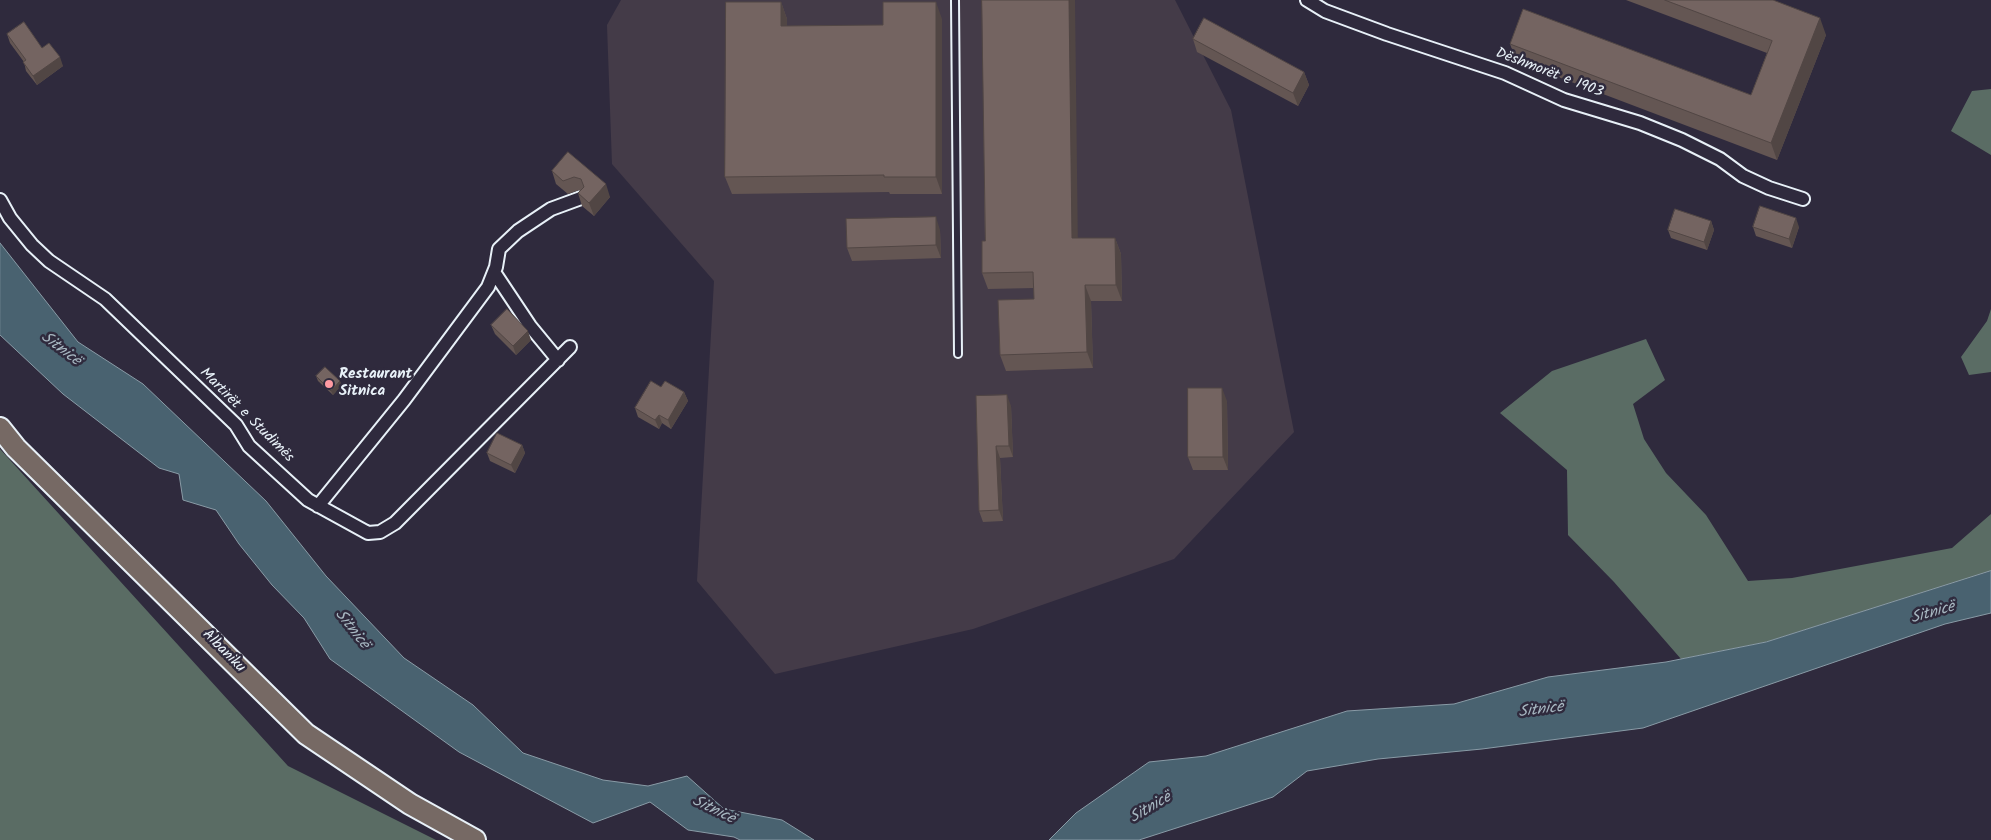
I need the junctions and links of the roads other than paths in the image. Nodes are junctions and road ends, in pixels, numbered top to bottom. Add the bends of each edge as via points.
1 (955, 0) edge
2 (1307, 0) edge
3 (581, 198) edge
4 (1803, 199) dead end
5 (0, 200) edge
6 (494, 272) junction
7 (570, 347) dead end
8 (958, 354) dead end
9 (558, 360) junction
10 (0, 428) edge
11 (318, 506) junction
12 (475, 840) edge

1 - 8 lane
2 - 4 street, Dëshmorët e 1903 via 1325,11 1360,24 1505,73 1564,100 1640,123 1720,159 1743,176
3 - 6 street via 551,209 518,231 499,249
5 - 11 street, Martirët e Studimës via 32,245 49,261 105,299 236,425 249,446
6 - 9 street via 530,326
6 - 11 street via 488,287 404,400
7 - 9 street, Martirët e Studimës
9 - 11 street, Martirët e Studimës via 395,523 380,532 368,533
10 - 12 main road, Albaniku via 23,455 306,734 410,804

